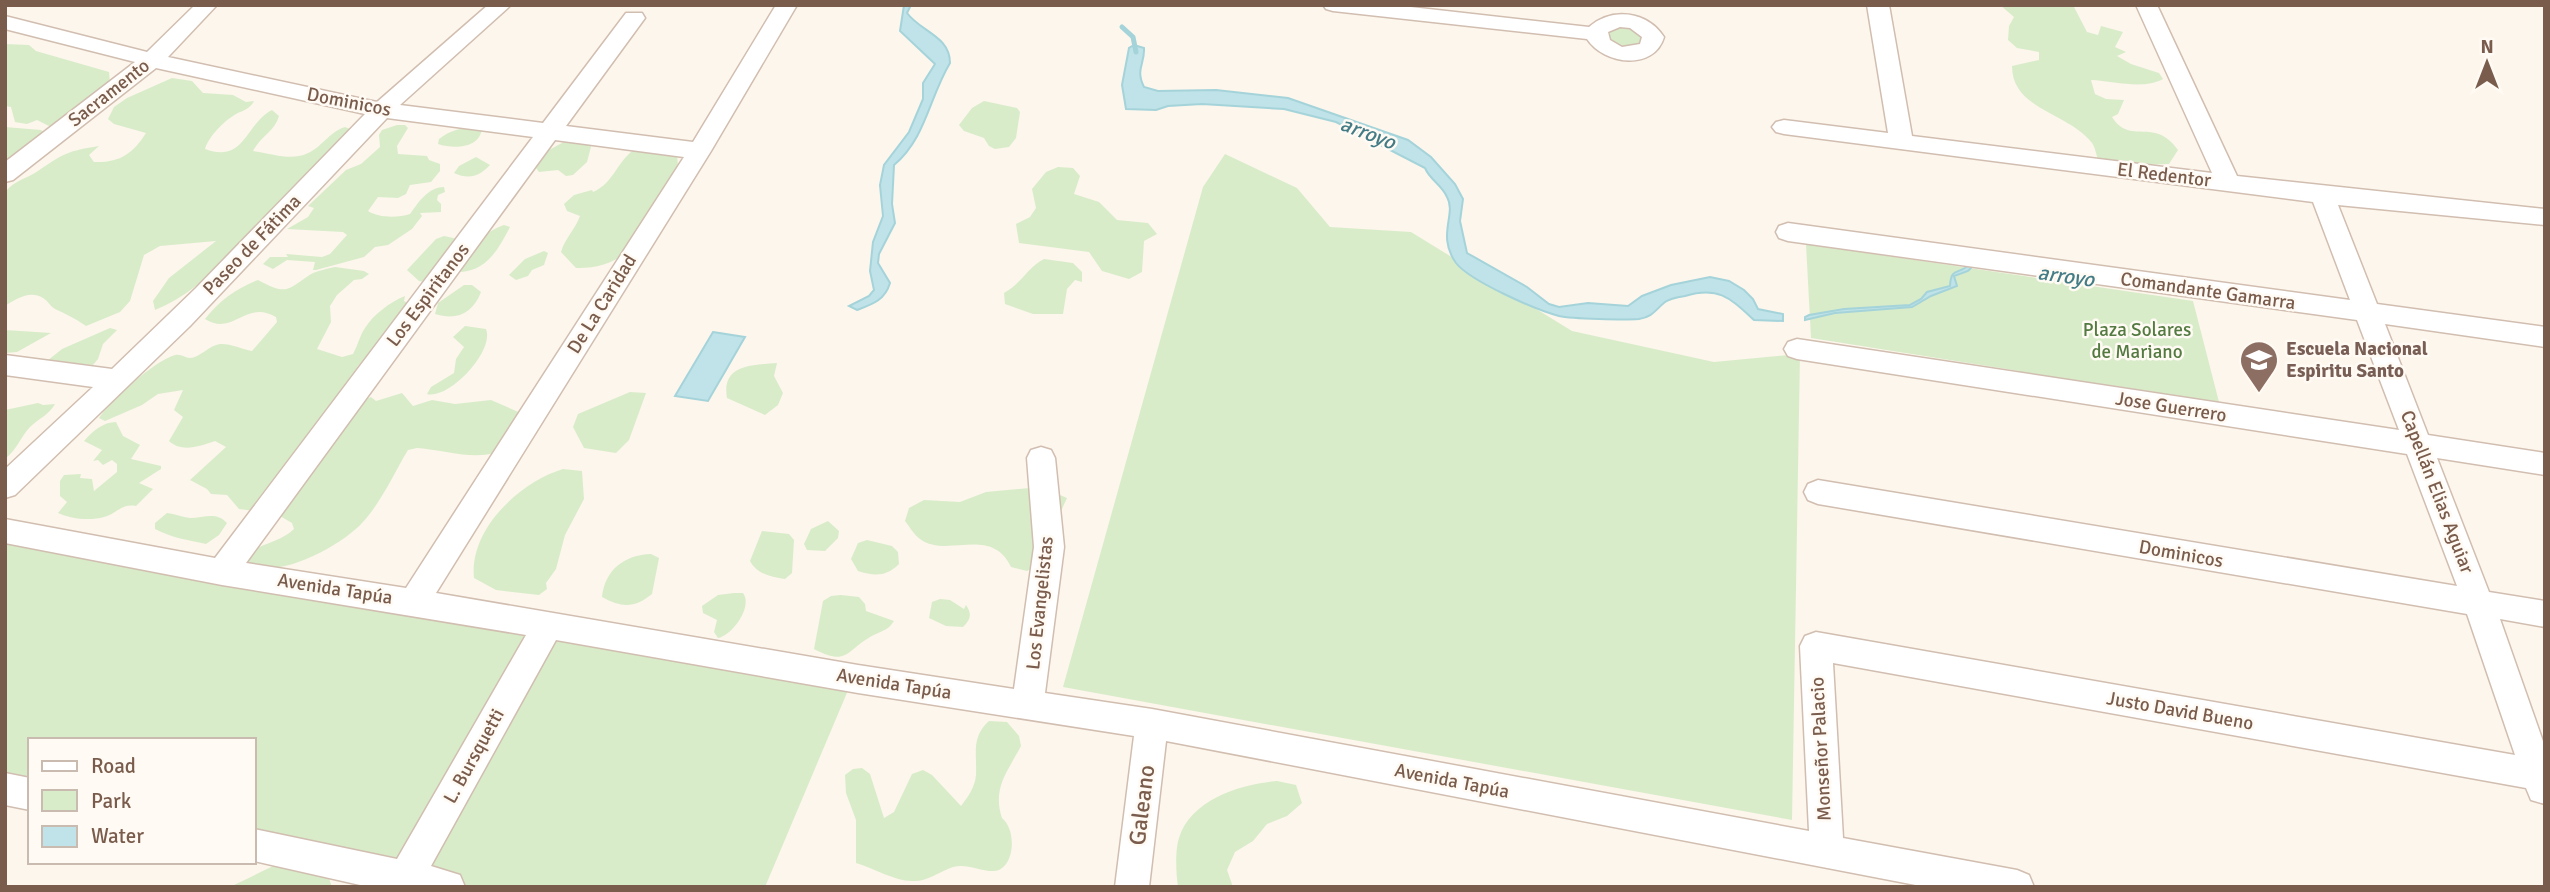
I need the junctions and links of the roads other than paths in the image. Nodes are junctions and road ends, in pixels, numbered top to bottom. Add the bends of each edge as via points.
1 (207, 5) edge
2 (500, 5) edge
3 (787, 5) edge
4 (1333, 5) edge
5 (1878, 5) edge
6 (2146, 5) edge
7 (1394, 8) edge
8 (1624, 13) edge
9 (634, 18) dead end
10 (5, 22) edge
11 (1596, 34) junction
12 (152, 60) junction
13 (381, 110) junction
14 (1784, 127) dead end
15 (550, 131) junction
16 (1901, 141) junction
17 (699, 151) junction
18 (5, 174) edge
19 (2229, 184) junction
20 (2322, 195) junction
21 (2545, 217) edge
22 (1788, 232) dead end
23 (2368, 313) junction
24 (2545, 337) edge
25 (1797, 349) dead end
26 (5, 365) edge
27 (115, 380) junction
28 (2420, 445) junction
29 (1041, 458) dead end
30 (2545, 464) edge
31 (5, 487) edge
32 (1818, 492) dead end
33 (5, 531) edge
34 (222, 572) junction
35 (414, 602) junction
36 (2479, 604) junction
37 (2545, 614) edge
38 (548, 625) junction
39 (1816, 646) joint
40 (1025, 705) junction
41 (1152, 724) junction
42 (2542, 781) edge
43 (5, 789) edge
44 (28, 794) edge
45 (256, 846) edge
46 (1827, 852) junction
47 (402, 883) edge
48 (447, 887) edge
49 (1132, 887) edge
50 (2017, 887) edge

1 - 12 street, Sacramento
2 - 13 street, Paseo de Fátima
3 - 17 street, De La Caridad
4 - 7 street
5 - 16 street
6 - 19 street
7 - 11 street
8 - 11 street via 1602,25
8 - 11 street via 1653,37 1650,47 1630,54 1614,51
9 - 15 street, Los Espiritanos
10 - 12 street, Dominicos
12 - 13 street, Dominicos
12 - 18 street, Sacramento
13 - 15 street, Dominicos
13 - 27 street, Paseo de Fátima via 204,296
14 - 16 street, El Redentor
15 - 17 street, Dominicos
15 - 34 street, Los Espiritanos
16 - 19 street, El Redentor
17 - 35 street, De La Caridad
19 - 20 street, El Redentor
20 - 21 street, El Redentor
20 - 23 street, Capellán Elias Aguiar
22 - 23 street, Comandante Gamarra
23 - 24 street, Comandante Gamarra
23 - 28 street, Capellán Elias Aguiar
25 - 28 street, Jose Guerrero
26 - 27 street
27 - 31 street, Paseo de Fátima
28 - 30 street, Jose Guerrero
28 - 36 street, Capellán Elias Aguiar
29 - 40 street, Los Evangelistas via 1049,547
32 - 36 street, Dominicos
33 - 34 street, Avenida Tapúa
34 - 35 street, Avenida Tapúa
35 - 38 street, Avenida Tapúa
36 - 37 street, Dominicos
36 - 42 street, Capellán Elias Aguiar
38 - 40 street, Avenida Tapúa
38 - 47 street, L. Bursquetti
39 - 42 street, Justo David Bueno
39 - 46 street, Monseñor Palacio
40 - 41 street, Avenida Tapúa
41 - 46 street, Avenida Tapúa
41 - 49 street, Galeano
43 - 44 street
45 - 47 street
46 - 50 street, Avenida Tapúa
47 - 48 street

